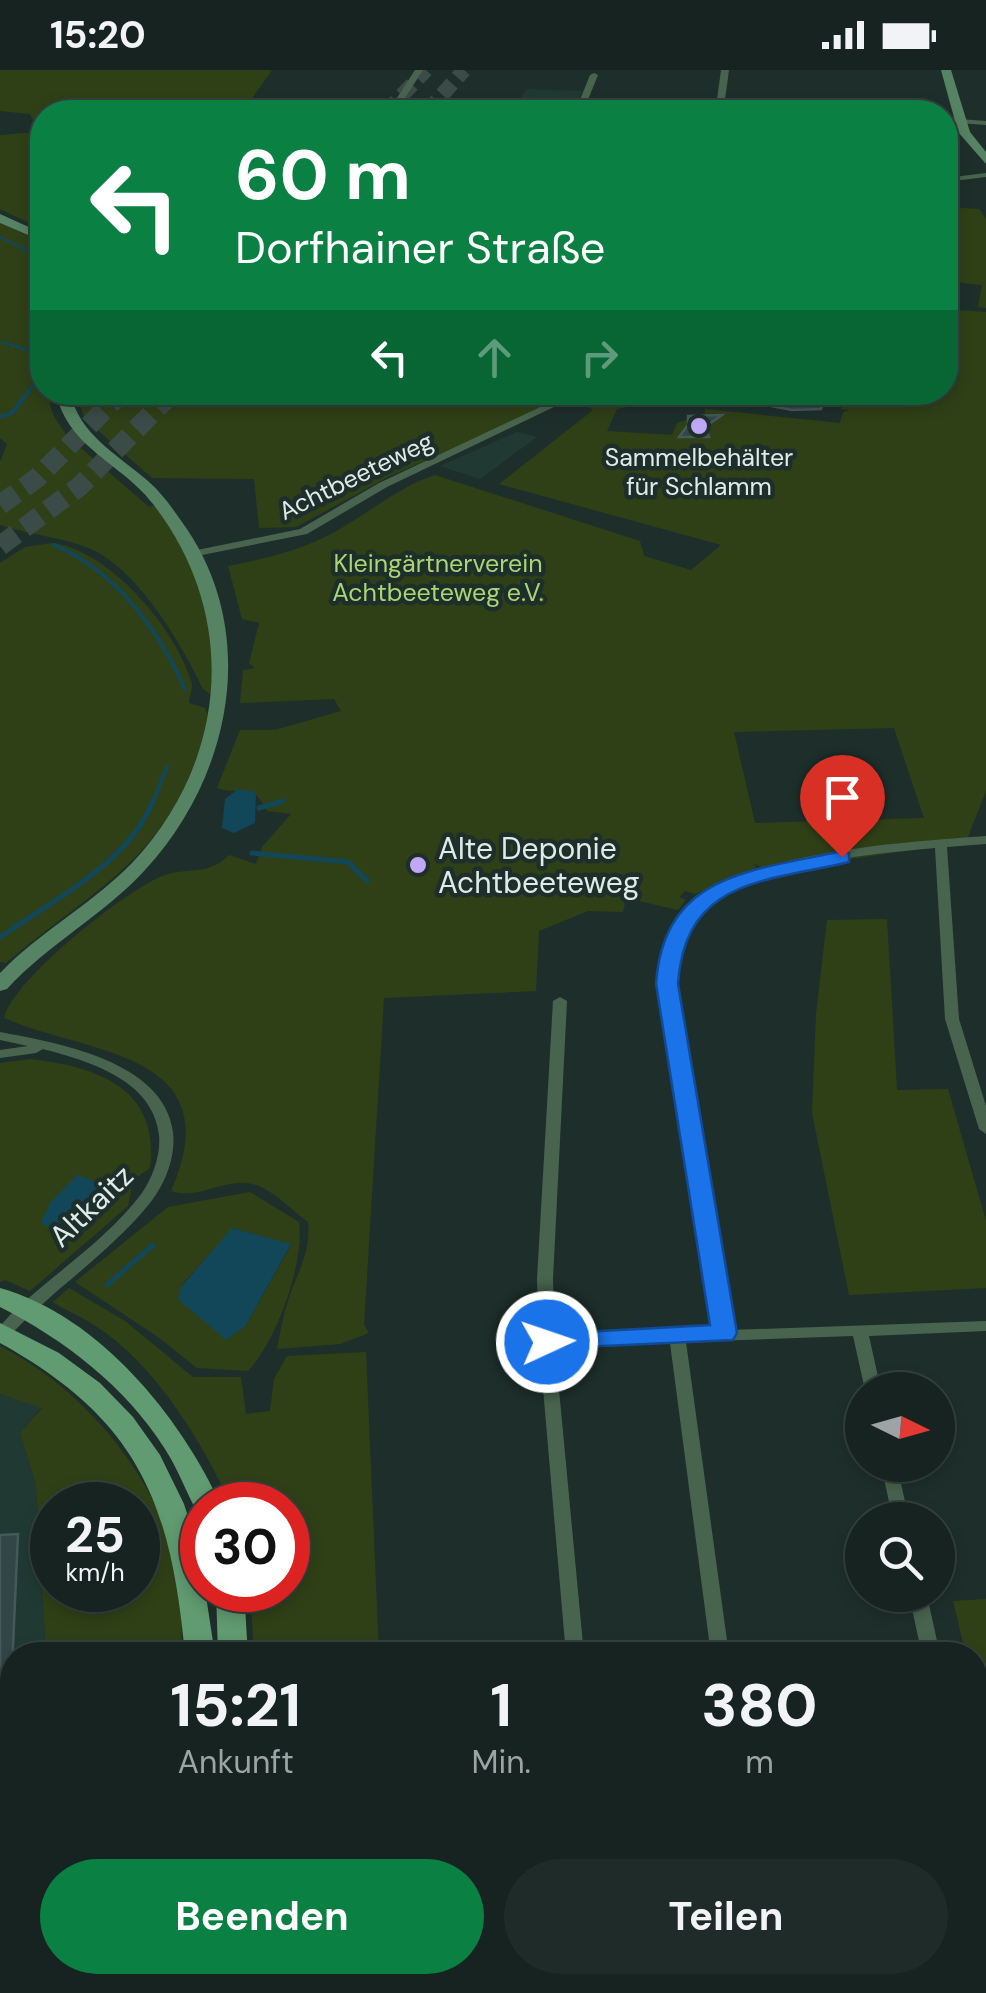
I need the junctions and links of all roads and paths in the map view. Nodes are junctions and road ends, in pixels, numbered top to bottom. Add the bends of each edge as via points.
1 (419, 70) edge
2 (725, 70) edge
3 (946, 70) edge
4 (594, 75) dead end
5 (400, 100) edge
6 (584, 100) edge
7 (721, 100) edge
8 (955, 100) edge
9 (958, 112) edge
10 (958, 122) edge
11 (961, 122) junction
12 (986, 123) edge
13 (986, 160) edge
14 (986, 175) edge
15 (958, 178) edge
16 (0, 218) edge
17 (30, 232) edge
18 (67, 405) edge
19 (554, 405) edge
20 (197, 553) junction
21 (986, 840) edge
22 (941, 844) junction
23 (945, 907) joint
24 (0, 986) edge
25 (560, 1001) dead end
26 (0, 1036) edge
27 (42, 1048) junction
28 (2, 1052) edge
29 (986, 1129) edge
30 (2, 1298) edge
31 (986, 1326) edge
32 (860, 1330) junction
33 (724, 1333) junction
34 (677, 1336) junction
35 (9, 1338) edge
36 (547, 1342) junction
37 (869, 1372) edge
38 (198, 1482) edge
39 (231, 1612) edge
40 (922, 1612) edge
41 (199, 1642) edge
42 (232, 1642) edge
43 (574, 1642) edge
44 (718, 1642) edge
45 (929, 1642) edge

1 - 5 street
2 - 7 street
3 - 8 main road
4 - 6 street
9 - 11 main road
10 - 11 street
11 - 12 street
11 - 13 main road
14 - 15 street
16 - 17 main road
18 - 20 main road via 72,421 145,485
19 - 20 street, Achtbeeteweg via 383,485 303,532
20 - 24 main road via 220,618 224,669 200,772 163,839 139,866
21 - 22 street
22 - 23 street
22 - 33 street via 809,862 740,880 698,904 670,950 667,984
23 - 29 street via 952,1019
25 - 36 street
26 - 27 street, Altkaitz
27 - 28 street, Altkaitz
27 - 35 street, Altkaitz via 113,1068 146,1091 164,1118 165,1160 146,1198 27,1304
30 - 38 main road via 54,1324 113,1368
31 - 32 street
32 - 33 street
32 - 37 street
33 - 34 street
34 - 36 street
34 - 44 street
35 - 41 main road via 80,1380 132,1434 163,1482 185,1537
36 - 43 street
39 - 42 main road
40 - 45 street

